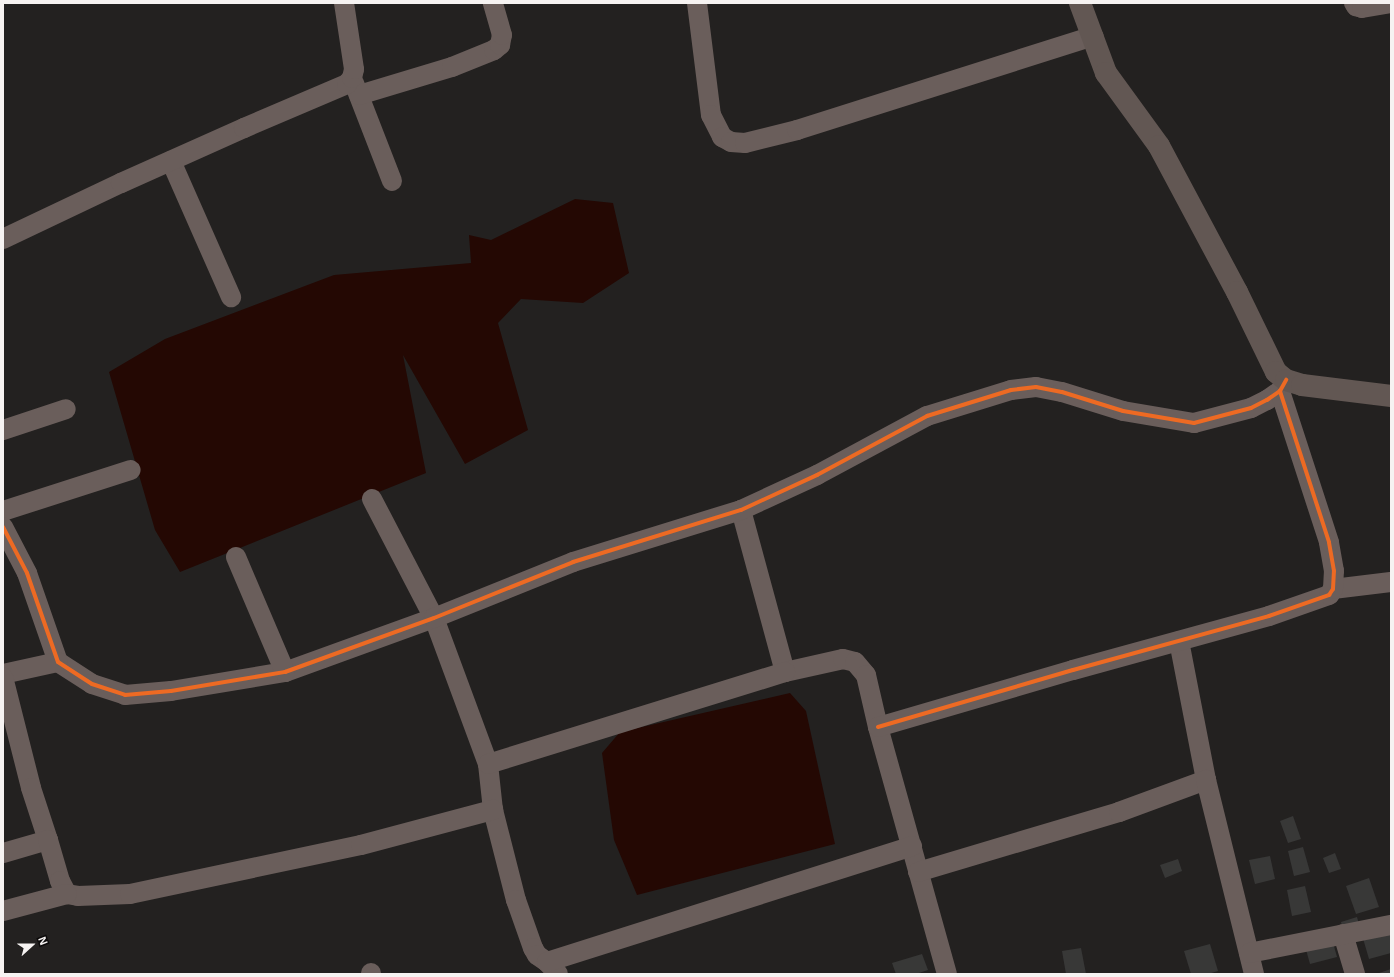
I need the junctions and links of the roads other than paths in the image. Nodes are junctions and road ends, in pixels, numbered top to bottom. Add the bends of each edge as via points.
1 (344, 3) edge
2 (493, 3) edge
3 (697, 3) edge
4 (1080, 3) edge
5 (1354, 3) edge
6 (1389, 3) edge
7 (1093, 36) junction
8 (356, 87) junction
9 (171, 161) junction
10 (392, 181) dead end
11 (3, 239) edge
12 (231, 297) dead end
13 (1283, 386) junction
14 (1391, 396) edge
15 (66, 409) dead end
16 (3, 430) edge
17 (131, 470) dead end
18 (372, 499) dead end
19 (741, 510) junction
20 (3, 511) edge
21 (3, 526) edge
22 (236, 557) dead end
23 (1391, 582) edge
24 (1333, 590) junction
25 (434, 618) junction
26 (1179, 641) junction
27 (58, 662) junction
28 (285, 672) junction
29 (785, 672) junction
30 (3, 675) edge
31 (878, 727) junction
32 (488, 764) junction
33 (1206, 780) junction
34 (493, 810) junction
35 (48, 840) junction
36 (912, 846) junction
37 (3, 853) edge
38 (918, 872) junction
39 (67, 894) junction
40 (3, 911) edge
41 (1391, 925) edge
42 (1343, 934) junction
43 (1249, 953) junction
44 (553, 968) edge
45 (947, 974) edge
46 (1254, 974) edge
47 (1355, 974) edge

1 - 8 street
2 - 8 street via 502,35 500,45 494,50 452,67
3 - 7 street via 711,115 722,137 731,142 745,143 797,130
4 - 7 main road
5 - 6 street via 1362,8
7 - 13 main road via 1106,73 1159,146 1237,292
8 - 9 street via 347,84
8 - 10 street
9 - 11 street
9 - 12 street
13 - 14 main road
13 - 19 street via 1267,400 1251,408 1194,423 1123,411 1062,392 1036,387 1011,390 927,416 817,475
13 - 24 street via 1329,542 1334,571
15 - 16 street
17 - 20 street
18 - 25 street
19 - 25 street via 573,562
19 - 29 street
21 - 27 street via 27,573
22 - 28 street
23 - 24 street
24 - 26 street via 1323,598 1269,616
25 - 28 street
25 - 32 street
26 - 31 street
26 - 33 street
27 - 28 street via 92,684 125,695 171,691
27 - 30 street
29 - 31 street via 843,659 855,662 866,675
29 - 32 street
30 - 35 street via 31,788
31 - 36 street
32 - 34 street
33 - 38 street via 1119,812
33 - 43 street
34 - 39 street via 361,845 130,894
34 - 44 street via 522,919 537,955
35 - 37 street
35 - 39 street via 60,881
36 - 38 street
36 - 44 street
38 - 45 street
39 - 40 street
41 - 42 street
42 - 43 street
42 - 47 street
43 - 46 street

